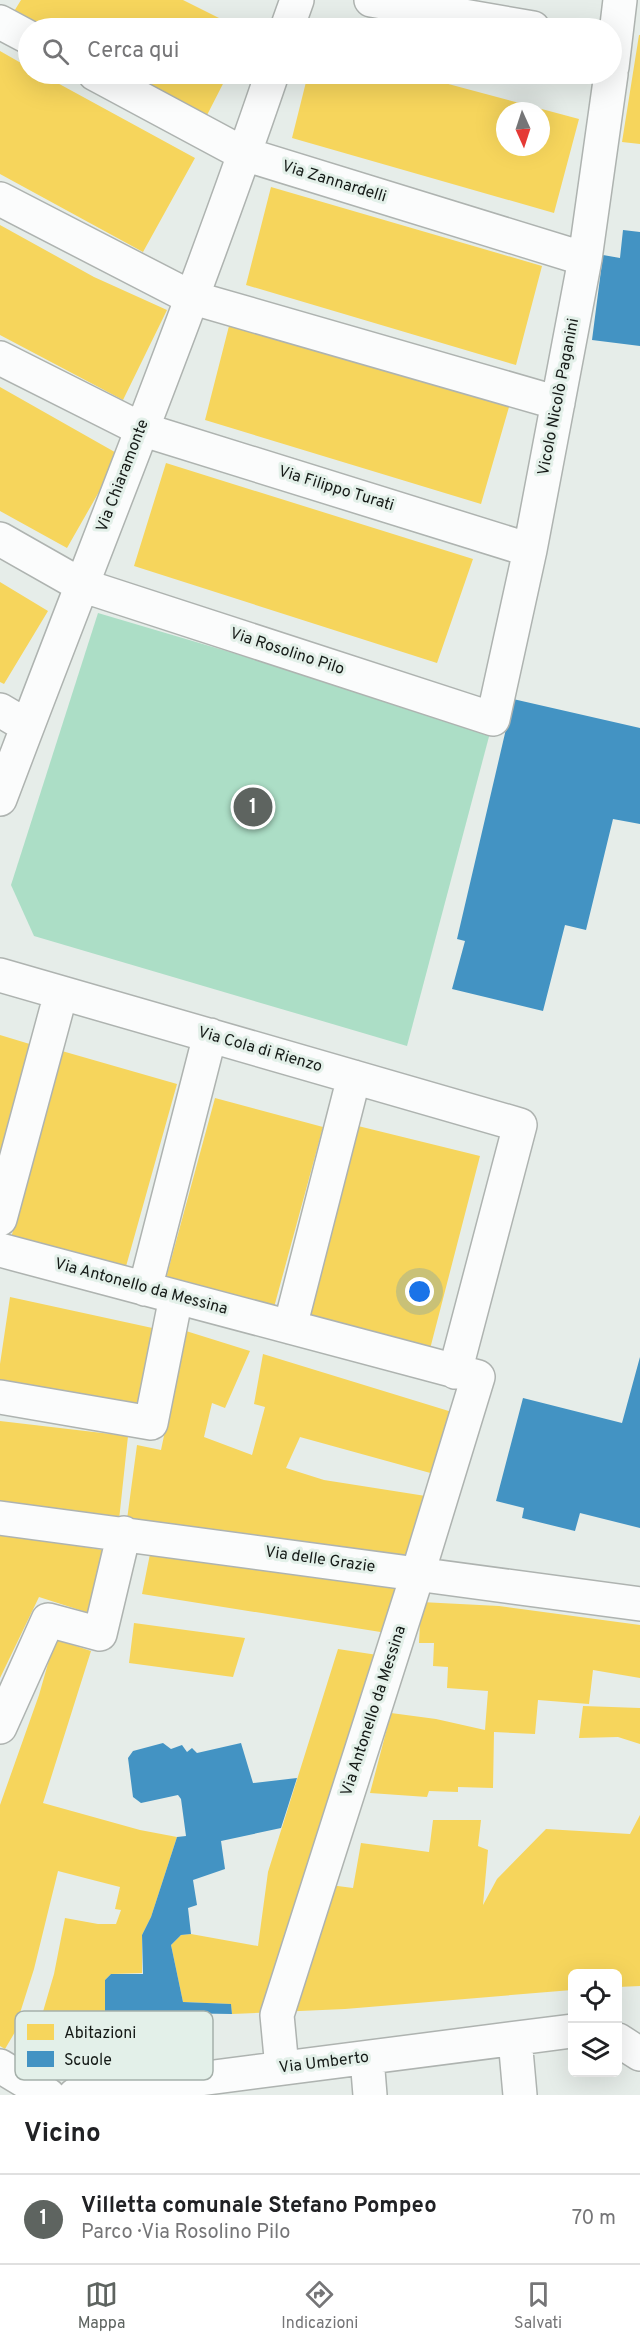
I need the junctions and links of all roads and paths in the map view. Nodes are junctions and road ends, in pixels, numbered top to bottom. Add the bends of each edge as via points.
1 (8, 0) edge
2 (297, 0) edge
3 (371, 0) edge
4 (620, 0) edge
5 (458, 8) edge
6 (0, 14) edge
7 (291, 18) edge
8 (496, 18) edge
9 (617, 18) edge
10 (0, 22) edge
11 (18, 32) edge
12 (114, 84) edge
13 (268, 84) edge
14 (608, 84) edge
15 (244, 154) junction
16 (0, 199) edge
17 (585, 260) junction
18 (190, 297) junction
19 (0, 358) edge
20 (558, 403) junction
21 (141, 429) junction
22 (0, 539) edge
23 (530, 550) junction
24 (81, 585) junction
25 (14, 718) edge
26 (492, 719) joint
27 (0, 798) edge
28 (0, 975) edge
29 (61, 993) junction
30 (210, 1035) junction
31 (354, 1077) junction
32 (0, 1219) edge
33 (0, 1250) edge
34 (146, 1289) junction
35 (176, 1297) junction
36 (290, 1327) junction
37 (456, 1372) junction
38 (0, 1397) edge
39 (0, 1518) edge
40 (124, 1533) junction
41 (418, 1573) junction
42 (640, 1604) edge
43 (0, 1727) edge
44 (640, 2023) edge
45 (622, 2025) edge
46 (568, 2032) edge
47 (515, 2039) junction
48 (622, 2043) edge
49 (640, 2054) edge
50 (367, 2058) junction
51 (0, 2066) edge
52 (282, 2068) junction
53 (15, 2075) edge
54 (23, 2080) edge
55 (214, 2086) edge
56 (48, 2095) edge
57 (75, 2095) edge
58 (370, 2095) edge
59 (520, 2095) edge

1 - 6 street
2 - 7 street
3 - 5 street
4 - 9 street, Vicolo Nicolò Paganini
5 - 8 street
10 - 11 street
12 - 15 street, Via Zannardelli
13 - 15 street, Via Chiaramonte
14 - 17 street, Vicolo Nicolò Paganini
15 - 17 street, Via Zannardelli
15 - 18 street, Via Chiaramonte
16 - 18 street
17 - 20 street, Vicolo Nicolò Paganini
18 - 20 street
18 - 21 street, Via Chiaramonte
19 - 21 street
20 - 23 street, Vicolo Nicolò Paganini
21 - 23 street, Via Filippo Turati
21 - 24 street, Via Chiaramonte
22 - 24 street, Via Rosolino Pilo
23 - 26 street, Vicolo Nicolò Paganini
24 - 25 street, Via Chiaramonte
24 - 26 street, Via Rosolino Pilo
25 - 27 street, Via Chiaramonte
28 - 29 street, Via Cola di Rienzo
29 - 30 street, Via Cola di Rienzo
29 - 32 street
30 - 31 street, Via Cola di Rienzo
30 - 34 street
31 - 36 street
31 - 37 street, Via Cola di Rienzo via 520,1125
33 - 34 street, Via Antonello da Messina
34 - 35 street, Via Antonello da Messina
35 - 36 street, Via Antonello da Messina
35 - 38 street via 151,1423
36 - 37 street, Via Antonello da Messina
37 - 41 street, Via Antonello da Messina via 478,1377
39 - 40 street, Via delle Grazie
40 - 41 street, Via delle Grazie
40 - 43 street via 100,1634 48,1620
41 - 42 street, Via delle Grazie
41 - 52 street, Via Antonello da Messina via 277,2015
44 - 45 street
46 - 47 street, Via Umberto
47 - 50 street, Via Umberto
47 - 59 street
48 - 49 street
50 - 52 street, Via Umberto
50 - 58 street
51 - 53 street
52 - 55 street, Via Umberto
54 - 56 street
55 - 57 street, Via Umberto

